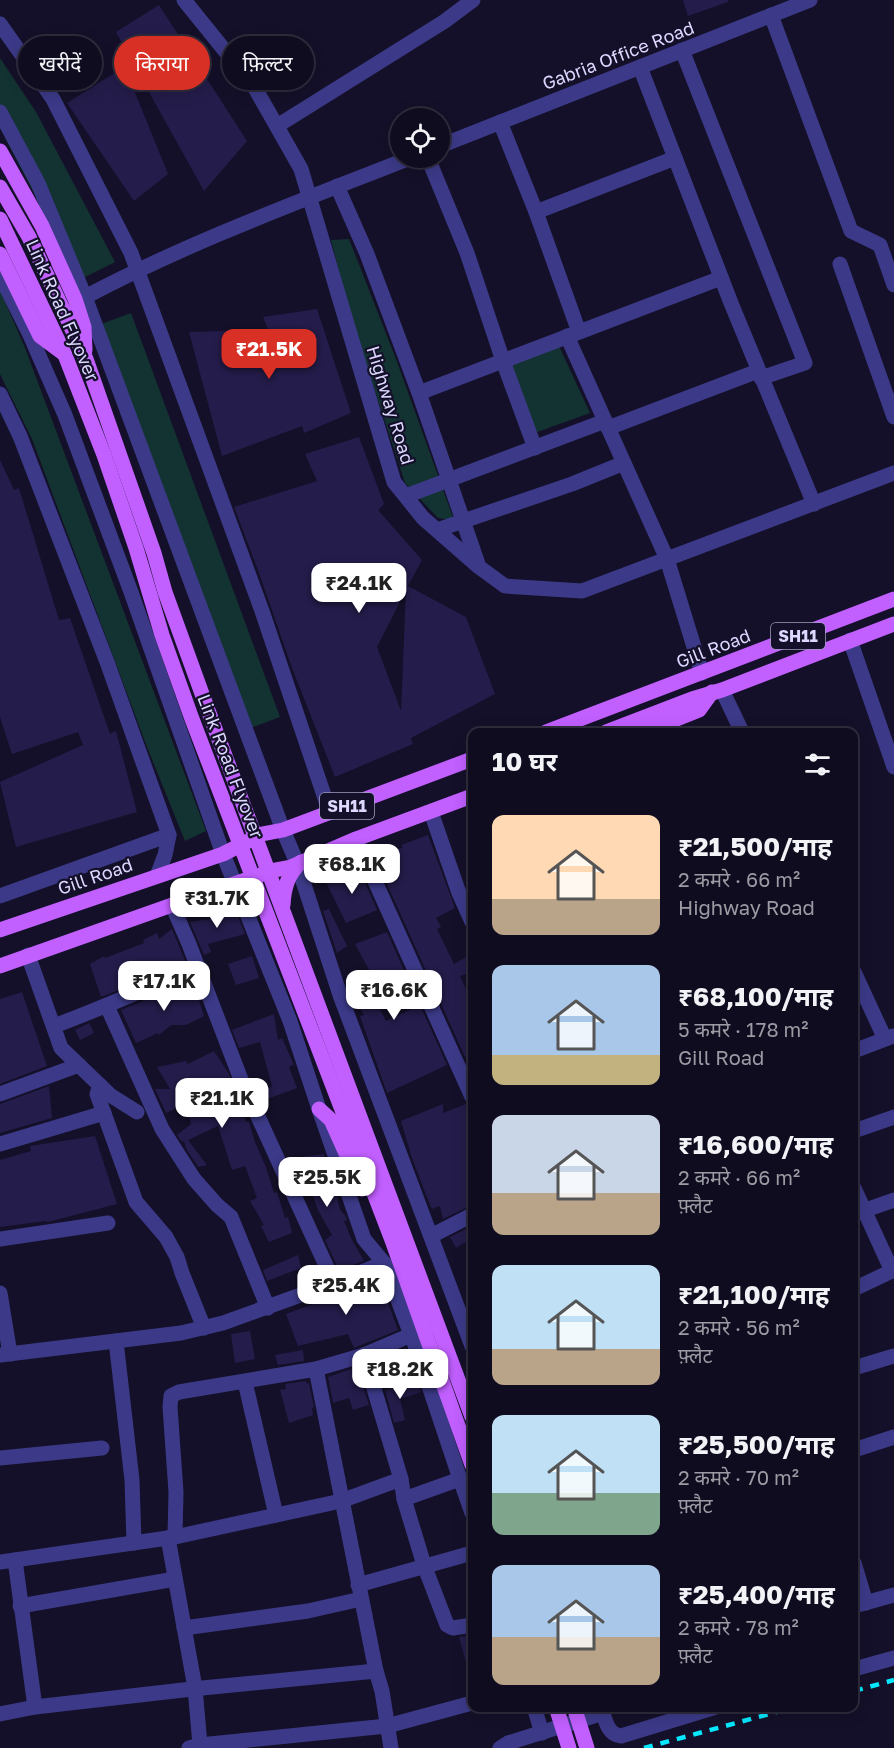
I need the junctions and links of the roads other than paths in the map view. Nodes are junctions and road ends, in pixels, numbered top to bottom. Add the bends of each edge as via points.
1 (184, 0) edge
2 (473, 0) edge
3 (810, 0) edge
4 (771, 15) junction
5 (0, 24) edge
6 (682, 50) junction
7 (640, 67) junction
8 (0, 112) edge
9 (500, 122) junction
10 (277, 126) junction
11 (450, 142) edge
12 (3, 157) edge
13 (675, 158) junction
14 (390, 166) edge
15 (432, 168) edge
16 (337, 186) junction
17 (0, 188) edge
18 (309, 197) junction
19 (536, 212) junction
20 (0, 219) edge
21 (0, 254) edge
22 (840, 264) dead end
23 (137, 270) junction
24 (0, 275) edge
25 (721, 278) junction
26 (894, 285) edge
27 (86, 297) junction
28 (573, 334) junction
29 (65, 355) junction
30 (86, 359) junction
31 (503, 361) junction
32 (759, 374) junction
33 (419, 393) junction
34 (0, 394) edge
35 (894, 417) edge
36 (607, 424) junction
37 (535, 448) junction
38 (624, 462) junction
39 (894, 473) edge
40 (449, 480) junction
41 (406, 496) junction
42 (814, 504) junction
43 (463, 521) junction
44 (438, 530) junction
45 (667, 559) junction
46 (479, 567) junction
47 (894, 599) edge
48 (894, 624) edge
49 (850, 640) junction
50 (702, 674) junction
51 (717, 691) junction
52 (557, 728) edge
53 (616, 728) edge
54 (654, 728) edge
55 (740, 728) edge
56 (468, 761) edge
57 (894, 767) edge
58 (468, 787) edge
59 (468, 797) edge
60 (431, 812) junction
61 (330, 813) junction
62 (283, 830) junction
63 (169, 835) junction
64 (356, 840) junction
65 (223, 854) junction
66 (297, 863) junction
67 (156, 876) junction
68 (235, 884) junction
69 (0, 896) edge
70 (172, 905) junction
71 (283, 908) junction
72 (468, 913) edge
73 (0, 930) edge
74 (28, 955) junction
75 (0, 966) edge
76 (199, 968) junction
77 (858, 979) edge
78 (107, 1006) junction
79 (54, 1026) junction
80 (889, 1037) edge
81 (858, 1049) edge
82 (80, 1065) junction
83 (100, 1085) junction
84 (468, 1088) edge
85 (0, 1094) edge
86 (319, 1109) junction
87 (137, 1112) dead end
88 (104, 1113) junction
89 (894, 1117) edge
90 (858, 1130) edge
91 (0, 1144) edge
92 (894, 1200) edge
93 (859, 1212) edge
94 (468, 1217) edge
95 (108, 1223) dead end
96 (431, 1236) junction
97 (0, 1239) edge
98 (392, 1240) junction
99 (384, 1263) junction
100 (893, 1271) edge
101 (334, 1283) junction
102 (858, 1287) edge
103 (0, 1293) edge
104 (268, 1308) junction
105 (467, 1313) edge
106 (204, 1328) junction
107 (411, 1335) junction
108 (116, 1341) junction
109 (5, 1354) edge
110 (364, 1355) junction
111 (894, 1356) edge
112 (858, 1367) edge
113 (316, 1369) junction
114 (245, 1382) junction
115 (468, 1406) edge
116 (894, 1437) edge
117 (102, 1449) dead end
118 (858, 1449) edge
119 (468, 1454) edge
120 (0, 1458) edge
121 (401, 1479) junction
122 (460, 1479) junction
123 (404, 1499) junction
124 (341, 1501) junction
125 (468, 1502) edge
126 (276, 1515) junction
127 (171, 1538) junction
128 (134, 1543) junction
129 (468, 1554) edge
130 (8, 1561) edge
131 (424, 1565) junction
132 (175, 1579) junction
133 (360, 1592) junction
134 (894, 1594) edge
135 (860, 1605) edge
136 (20, 1606) junction
137 (468, 1626) edge
138 (184, 1628) junction
139 (894, 1658) edge
140 (858, 1668) edge
141 (376, 1671) junction
142 (195, 1688) junction
143 (468, 1704) edge
144 (35, 1707) junction
145 (536, 1712) edge
146 (558, 1712) edge
147 (576, 1712) edge
148 (597, 1712) edge
149 (603, 1712) edge
150 (700, 1712) edge
151 (0, 1714) edge
152 (387, 1726) junction
153 (542, 1733) junction
154 (195, 1747) edge
155 (390, 1748) edge
156 (500, 1748) edge
157 (569, 1748) edge
158 (587, 1748) edge

1 - 10 street, Highway Road via 255,88
2 - 10 street
3 - 4 street, Gabria Office Road
4 - 6 street, Gabria Office Road
4 - 26 street via 851,231 880,244
5 - 23 street via 54,99
6 - 7 street, Gabria Office Road
6 - 32 street via 805,363
7 - 9 street, Gabria Office Road
7 - 13 street
8 - 27 street via 38,183
9 - 11 street, Gabria Office Road
9 - 19 street
10 - 18 street, Highway Road via 301,169
12 - 30 main road via 42,226 75,299 84,327
13 - 19 street
13 - 25 street
14 - 16 street
15 - 31 street via 467,253
16 - 18 street
16 - 33 street
17 - 30 main road, Link Road Flyover via 29,237
18 - 23 street
18 - 41 street, Highway Road via 394,482
19 - 28 street
20 - 29 main road, Link Road Flyover
21 - 29 main road via 40,336
22 - 35 street
23 - 27 street
23 - 61 street via 262,611
24 - 65 street via 64,415
25 - 28 street
25 - 32 street
27 - 62 street
28 - 31 street
28 - 36 street
29 - 98 main road, Link Road Flyover via 104,455 192,719
30 - 71 main road, Link Road Flyover via 165,592
31 - 33 street
31 - 37 street
32 - 36 street
32 - 42 street
33 - 40 street
34 - 63 street via 86,608
36 - 37 street
36 - 38 street
37 - 40 street
38 - 43 street
38 - 45 street
39 - 42 street, Highway Road
40 - 41 street
40 - 43 street
41 - 44 street, Highway Road
42 - 45 street, Highway Road
43 - 44 street
43 - 46 street
44 - 46 street, Highway Road
45 - 46 street, Highway Road via 582,591 505,586
45 - 50 street
47 - 50 main road, Gill Road / SH11
48 - 49 main road, SH11
49 - 51 main road, SH11
49 - 57 street
50 - 52 main road, Gill Road / SH11
51 - 53 main road
51 - 54 main road, SH11 via 699,710
51 - 55 street
56 - 61 main road, Gill Road / SH11
58 - 71 main road via 310,853 288,879
59 - 60 main road, SH11
60 - 64 main road, SH11
60 - 72 street
61 - 62 main road, Gill Road / SH11
62 - 65 main road, Gill Road / SH11 via 262,834
62 - 66 street
63 - 67 street
63 - 69 street
64 - 66 main road, SH11
64 - 84 street
65 - 67 main road, Gill Road / SH11
65 - 68 street
66 - 68 main road, SH11
66 - 96 street via 340,995
67 - 73 main road, Gill Road / SH11
68 - 70 main road, SH11
68 - 86 street via 290,1021
70 - 74 main road, SH11
70 - 76 street
71 - 115 main road, Link Road Flyover
74 - 75 main road, SH11
74 - 79 street
76 - 78 street
76 - 101 street via 240,1077
77 - 80 street
78 - 79 street
78 - 104 street via 162,1129 194,1179 231,1217
79 - 82 street via 61,1048
80 - 81 street
82 - 83 street
82 - 85 street
83 - 87 street
83 - 88 street via 97,1094
86 - 98 main road via 331,1120 378,1222
86 - 99 street via 364,1239
88 - 91 street
88 - 106 street via 136,1202 166,1237 177,1257
89 - 90 street
92 - 93 street
93 - 100 street
94 - 96 street
95 - 97 street
96 - 105 street
98 - 119 main road, Link Road Flyover
99 - 101 street
99 - 107 street
100 - 102 street
101 - 104 street
103 - 109 street
104 - 106 street
106 - 108 street
107 - 110 street
107 - 122 street
108 - 109 street
108 - 128 street via 132,1480
110 - 113 street
110 - 121 street
111 - 112 street
113 - 114 street
113 - 124 street
114 - 126 street
114 - 127 street via 171,1396 176,1492
116 - 118 street
117 - 120 street
121 - 123 street
121 - 124 street
122 - 123 street
122 - 125 street
123 - 131 street
124 - 126 street
124 - 133 street
126 - 127 street
127 - 128 street
127 - 132 street
128 - 130 street
129 - 131 street
130 - 136 street
131 - 133 street
131 - 137 street via 447,1625
132 - 136 street
132 - 138 street
133 - 138 street via 308,1611
133 - 141 street
134 - 135 street
136 - 144 street
138 - 142 street
139 - 140 street
141 - 142 street
141 - 152 street
142 - 144 street
142 - 154 street
143 - 152 street
144 - 151 street
145 - 153 street
146 - 157 main road
147 - 158 main road
148 - 153 street
149 - 150 street via 615,1736
152 - 154 street
152 - 155 street
153 - 156 street

